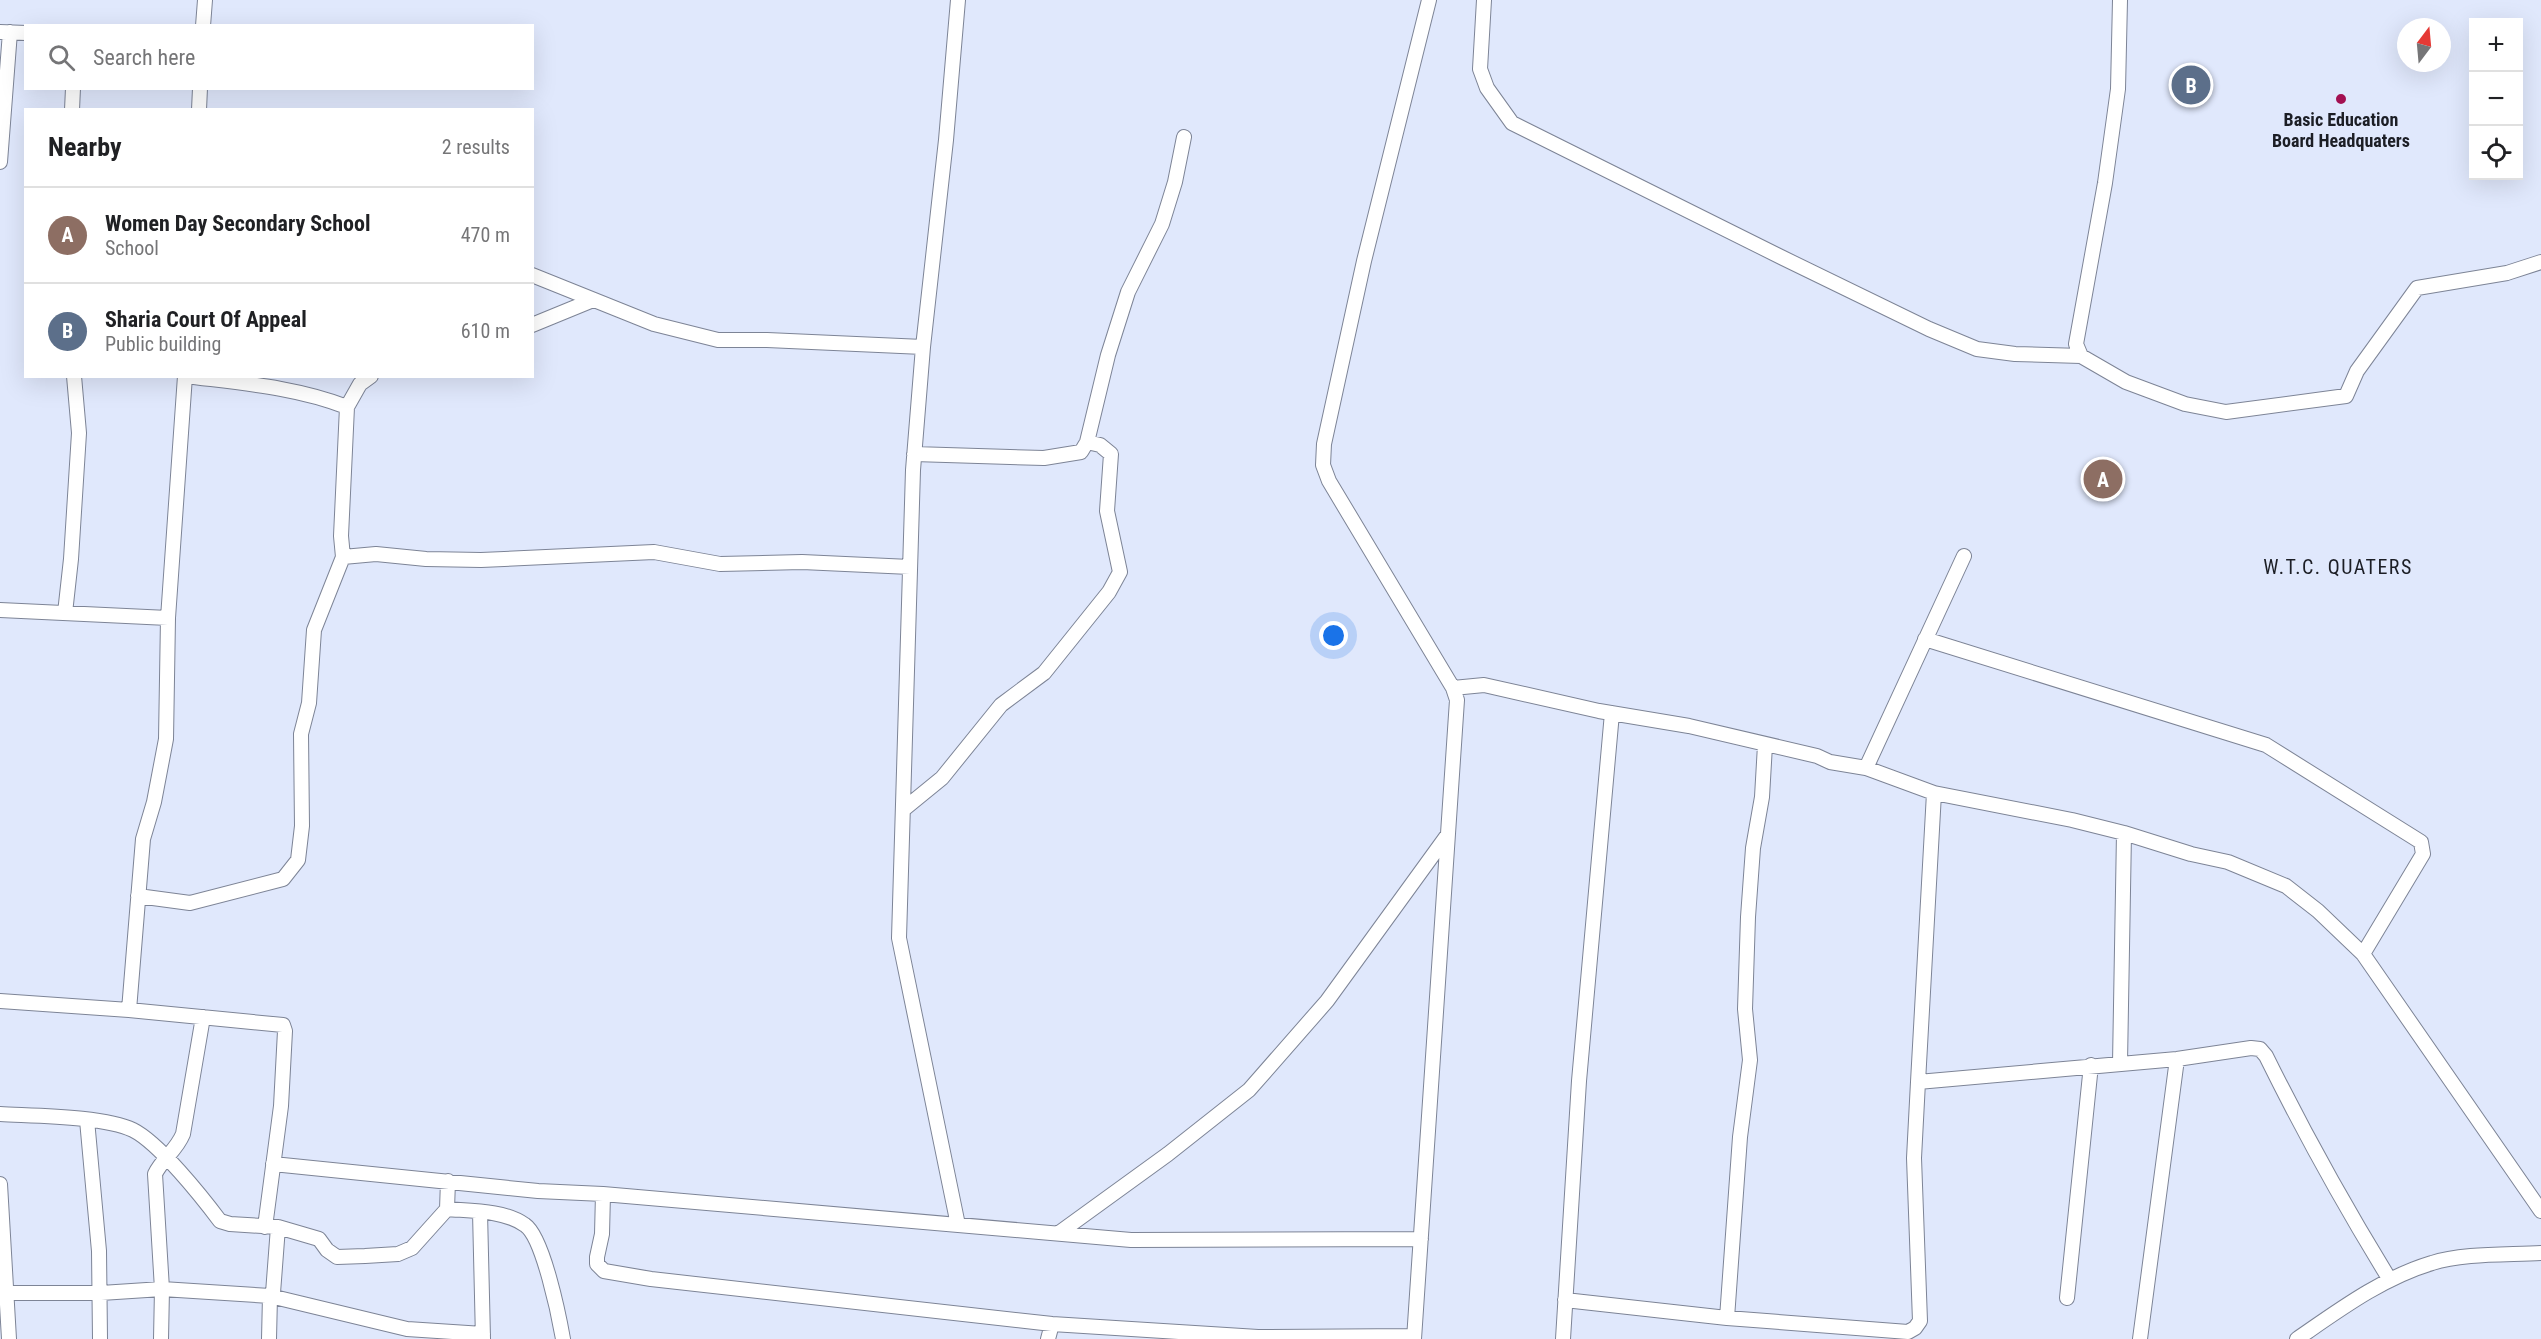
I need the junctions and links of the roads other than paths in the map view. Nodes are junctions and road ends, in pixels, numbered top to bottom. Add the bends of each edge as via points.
1 (205, 0) edge
2 (958, 0) edge
3 (1429, 0) edge
4 (1484, 0) edge
5 (2120, 0) edge
6 (203, 24) edge
7 (5, 32) edge
8 (24, 33) edge
9 (73, 90) edge
10 (200, 90) edge
11 (72, 108) edge
12 (199, 108) edge
13 (1184, 137) dead end
14 (0, 162) edge
15 (2541, 262) edge
16 (534, 276) edge
17 (593, 300) junction
18 (534, 324) edge
19 (923, 347) junction
20 (2081, 356) junction
21 (74, 378) edge
22 (185, 378) edge
23 (200, 378) edge
24 (368, 378) edge
25 (347, 407) junction
26 (1087, 442) junction
27 (914, 454) junction
28 (1964, 556) dead end
29 (343, 557) junction
30 (910, 567) junction
31 (0, 610) edge
32 (65, 613) junction
33 (168, 618) junction
34 (1925, 639) junction
35 (1453, 688) junction
36 (1612, 713) junction
37 (1765, 745) junction
38 (1866, 768) junction
39 (1934, 793) junction
40 (904, 810) junction
41 (2124, 833) junction
42 (1447, 837) junction
43 (138, 896) junction
44 (2363, 954) junction
45 (0, 1001) edge
46 (129, 1010) junction
47 (203, 1017) junction
48 (2177, 1059) junction
49 (2120, 1063) junction
50 (2091, 1065) junction
51 (1918, 1082) junction
52 (0, 1114) edge
53 (87, 1120) junction
54 (167, 1159) junction
55 (273, 1164) junction
56 (448, 1181) junction
57 (0, 1187) edge
58 (603, 1194) junction
59 (447, 1209) junction
60 (2541, 1211) edge
61 (480, 1212) junction
62 (958, 1225) junction
63 (272, 1227) junction
64 (1059, 1233) junction
65 (1421, 1239) junction
66 (2541, 1253) edge
67 (2390, 1280) junction
68 (162, 1290) junction
69 (2, 1293) edge
70 (101, 1293) junction
71 (270, 1296) junction
72 (2067, 1298) dead end
73 (1565, 1300) junction
74 (1727, 1318) junction
75 (1052, 1324) junction
76 (483, 1336) edge
77 (1908, 1336) edge
78 (1414, 1337) edge
79 (9, 1339) edge
80 (100, 1339) edge
81 (161, 1339) edge
82 (269, 1339) edge
83 (563, 1339) edge
84 (1048, 1339) edge
85 (1563, 1339) edge
86 (2140, 1339) edge
87 (2296, 1339) edge

1 - 6 street
2 - 19 street
3 - 35 street via 1364,261 1324,444 1323,465 1329,482
4 - 20 street via 1480,69 1487,88 1512,123 1977,349
5 - 20 street via 2118,89 2076,344
7 - 8 street
7 - 14 street
9 - 11 street
10 - 12 street
13 - 26 street via 1162,224 1128,291
15 - 20 street via 2507,273 2417,288 2357,370 2346,396 2226,412 2184,404 2126,382
16 - 17 street
17 - 18 street
17 - 19 street via 654,324 718,340
19 - 27 street
21 - 32 street via 79,433
22 - 33 street
23 - 25 street via 274,388
24 - 25 street via 360,384
25 - 29 street
26 - 27 street via 1082,452 1057,458
26 - 40 street via 1111,454 1107,511 1120,572 1097,608 1044,673 1002,705 942,778
27 - 30 street
28 - 34 street
29 - 30 street via 376,554 481,560 654,552 720,564 802,562
29 - 43 street via 314,630 309,703 301,734 302,826 298,860 283,879 190,903
30 - 40 street
31 - 32 street
32 - 33 street
33 - 43 street via 166,739 154,802 142,839
34 - 38 street
34 - 44 street via 2266,745 2421,842 2423,854
35 - 36 street via 1484,685
35 - 42 street via 1457,700
36 - 37 street via 1689,726
36 - 73 street via 1579,1081
37 - 38 street
37 - 74 street via 1748,917 1745,1009 1750,1060 1740,1137
38 - 39 street
39 - 41 street
39 - 51 street
40 - 62 street via 899,938
41 - 44 street via 2228,862 2286,886 2318,910
41 - 49 street
42 - 64 street via 1328,1001 1250,1090
42 - 65 street
43 - 46 street
44 - 60 street
45 - 46 street
46 - 47 street
47 - 54 street via 183,1134
47 - 55 street via 283,1025 281,1106
48 - 49 street
48 - 67 street via 2251,1048 2266,1056 2313,1149
48 - 86 street
49 - 50 street
50 - 51 street
50 - 72 street
51 - 77 street via 1914,1158 1920,1321
52 - 53 street
53 - 54 street via 135,1131
53 - 70 street
54 - 63 street via 220,1221
54 - 68 street via 155,1174
55 - 56 street
55 - 63 street
56 - 58 street
56 - 59 street
57 - 69 street
58 - 62 street
58 - 75 street via 597,1264 604,1271
59 - 61 street
59 - 63 street via 412,1248 398,1254 337,1257 319,1239
61 - 76 street
61 - 83 street via 525,1225 534,1236
62 - 64 street
63 - 71 street
64 - 65 street via 1131,1240
65 - 78 street
66 - 67 street via 2433,1262
67 - 87 street
68 - 70 street
68 - 71 street
68 - 81 street
69 - 70 street
69 - 79 street
70 - 80 street
71 - 76 street via 407,1329
71 - 82 street
73 - 74 street
73 - 85 street
74 - 77 street
75 - 78 street via 1258,1337
75 - 84 street

